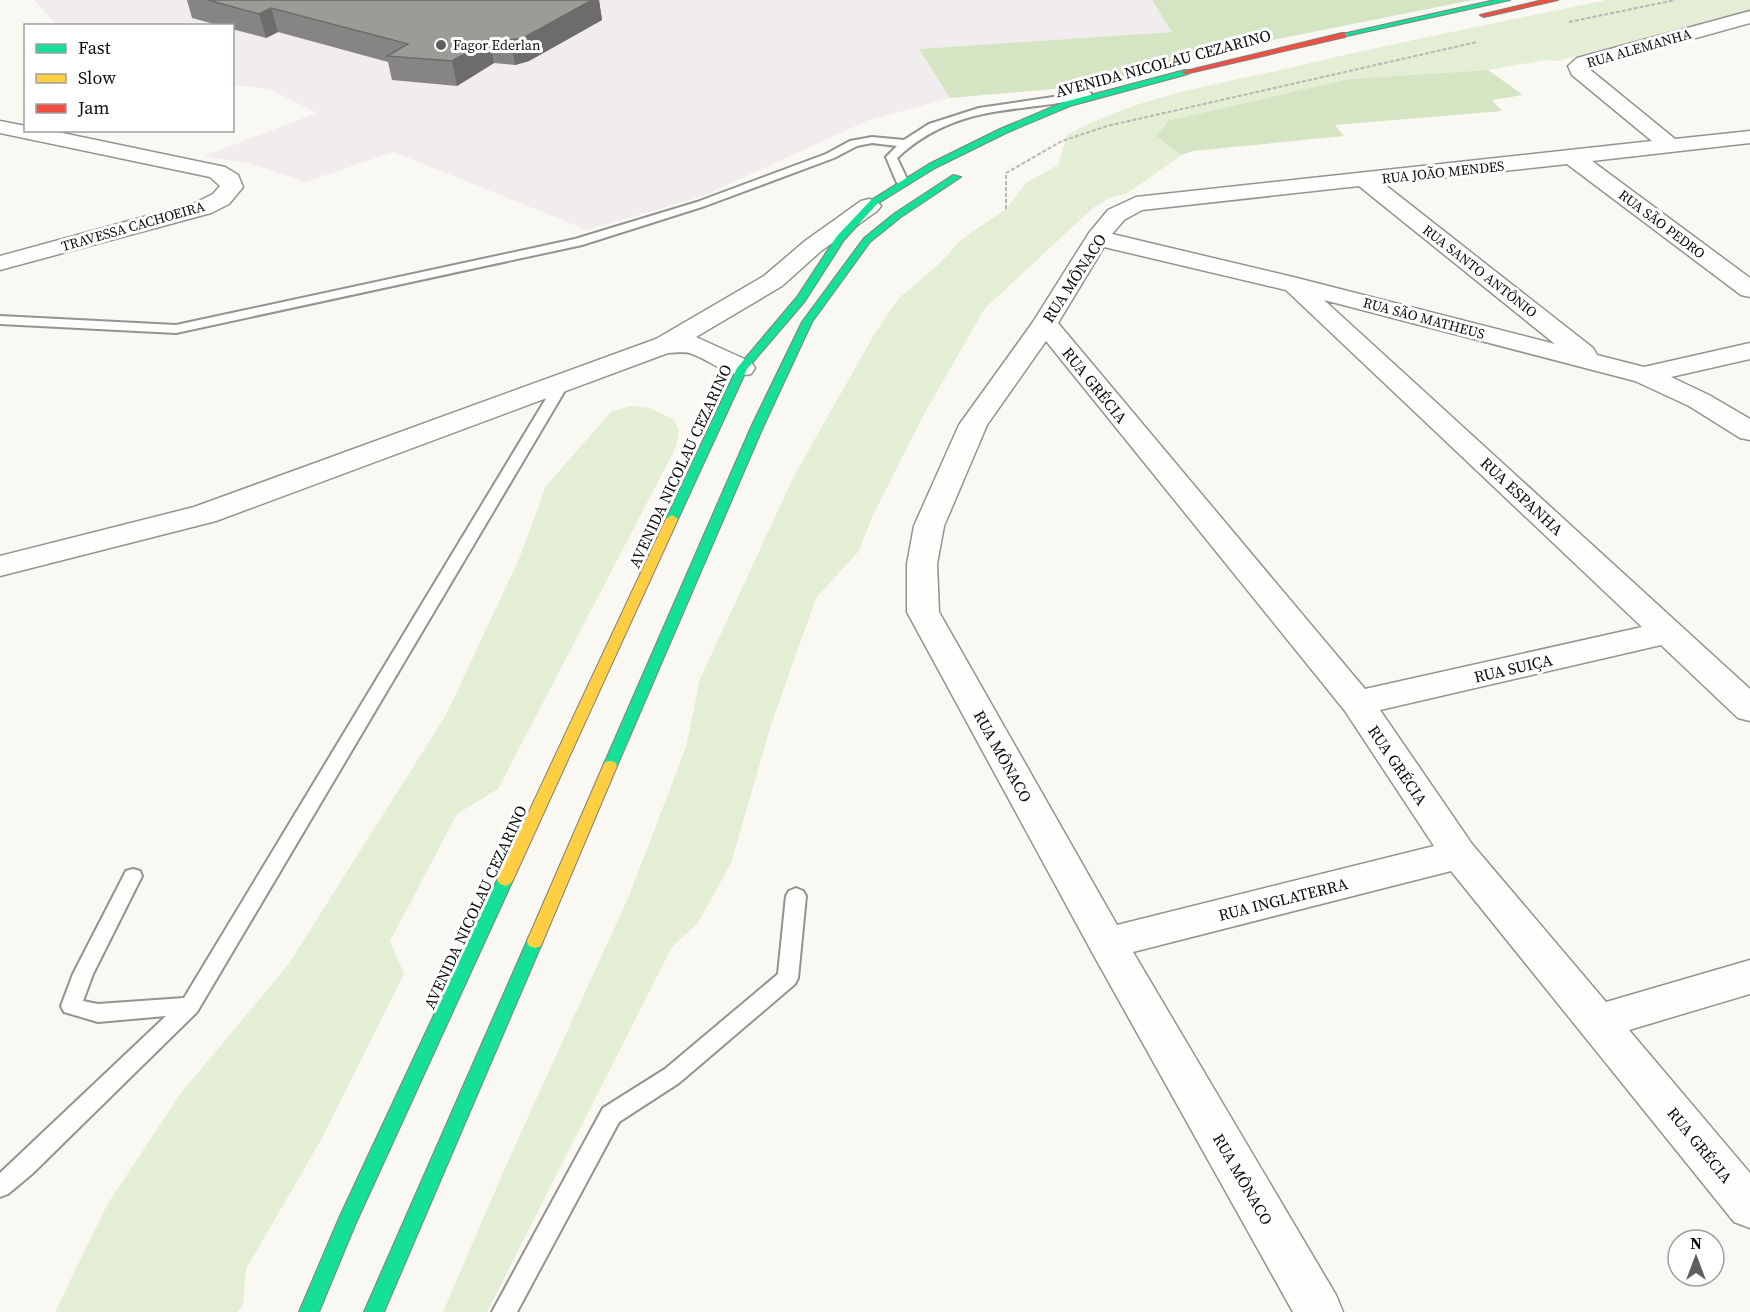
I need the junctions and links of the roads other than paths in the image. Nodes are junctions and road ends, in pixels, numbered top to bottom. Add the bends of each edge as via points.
1 (1506, 0) edge
2 (1554, 0) edge
3 (1750, 17) edge
4 (1124, 90) junction
5 (1081, 114) dead end
6 (0, 127) edge
7 (24, 132) edge
8 (24, 132) edge
9 (1747, 140) edge
10 (904, 143) junction
11 (1671, 146) junction
12 (1574, 158) junction
13 (969, 170) dead end
14 (1365, 180) junction
15 (903, 183) junction
16 (874, 202) junction
17 (1136, 204) joint
18 (1097, 238) junction
19 (0, 263) edge
20 (1293, 284) junction
21 (1750, 290) edge
22 (0, 320) edge
23 (1045, 324) junction
24 (665, 345) junction
25 (1750, 351) edge
26 (1595, 363) junction
27 (742, 368) junction
28 (1644, 375) junction
29 (563, 382) junction
30 (1750, 432) edge
31 (0, 566) edge
32 (1669, 632) junction
33 (1357, 704) junction
34 (1750, 709) edge
35 (1459, 854) junction
36 (133, 876) dead end
37 (796, 896) dead end
38 (1107, 943) junction
39 (1750, 977) edge
40 (189, 1006) junction
41 (1599, 1022) junction
42 (0, 1187) edge
43 (1750, 1206) edge
44 (309, 1312) edge
45 (374, 1312) edge
46 (504, 1312) edge
47 (1319, 1312) edge

1 - 4 main road, AVENIDA NICOLAU CEZARINO via 1282,48
2 - 5 main road, AVENIDA NICOLAU CEZARINO via 1237,69
3 - 11 street, RUA ALEMANHA via 1578,66 1579,71
4 - 10 lane via 973,112 933,125
4 - 15 main road, AVENIDA NICOLAU CEZARINO via 1067,104 1003,131
6 - 7 street, TRAVESSA CACHOEIRA
8 - 19 street, TRAVESSA CACHOEIRA via 217,172 230,180 232,187 221,199 203,208
9 - 11 street, RUA JOÃO MENDES
10 - 15 lane via 891,158
10 - 22 lane via 854,143 768,180 578,242 176,329
11 - 12 street, RUA JOÃO MENDES
12 - 14 street, RUA JOÃO MENDES
12 - 21 street, RUA SÃO PEDRO
13 - 45 main road via 944,183 867,240 807,322 758,425
14 - 17 street, RUA JOÃO MENDES
14 - 26 street, RUA SANTO ANTÔNIO
15 - 16 main road, AVENIDA NICOLAU CEZARINO
16 - 24 street via 773,281
16 - 27 main road, AVENIDA NICOLAU CEZARINO via 840,238 801,299
17 - 18 street, RUA MÔNACO via 1116,215
18 - 20 street, RUA SÃO MATHEUS
18 - 23 street, RUA MÔNACO
20 - 26 street, RUA SÃO MATHEUS
20 - 32 street, RUA ESPANHA
23 - 33 street, RUA GRÉCIA
23 - 38 street, RUA MÔNACO via 973,425 929,526 922,564 923,612
24 - 27 street via 695,345
24 - 29 street
25 - 28 street, RUA SÃO MATHEUS
26 - 28 street, RUA SÃO MATHEUS
27 - 44 main road, AVENIDA NICOLAU CEZARINO
28 - 30 street via 1690,395
29 - 31 street via 204,514
29 - 40 lane
32 - 33 street, RUA SUIÇA
32 - 34 street, RUA ESPANHA
33 - 35 street, RUA GRÉCIA
35 - 38 street, RUA INGLATERRA
35 - 41 street, RUA GRÉCIA
36 - 40 lane via 71,1006 98,1013
37 - 46 lane via 788,978 672,1076 611,1115
38 - 47 street, RUA MÔNACO
39 - 41 street
40 - 42 lane
41 - 43 street, RUA GRÉCIA

